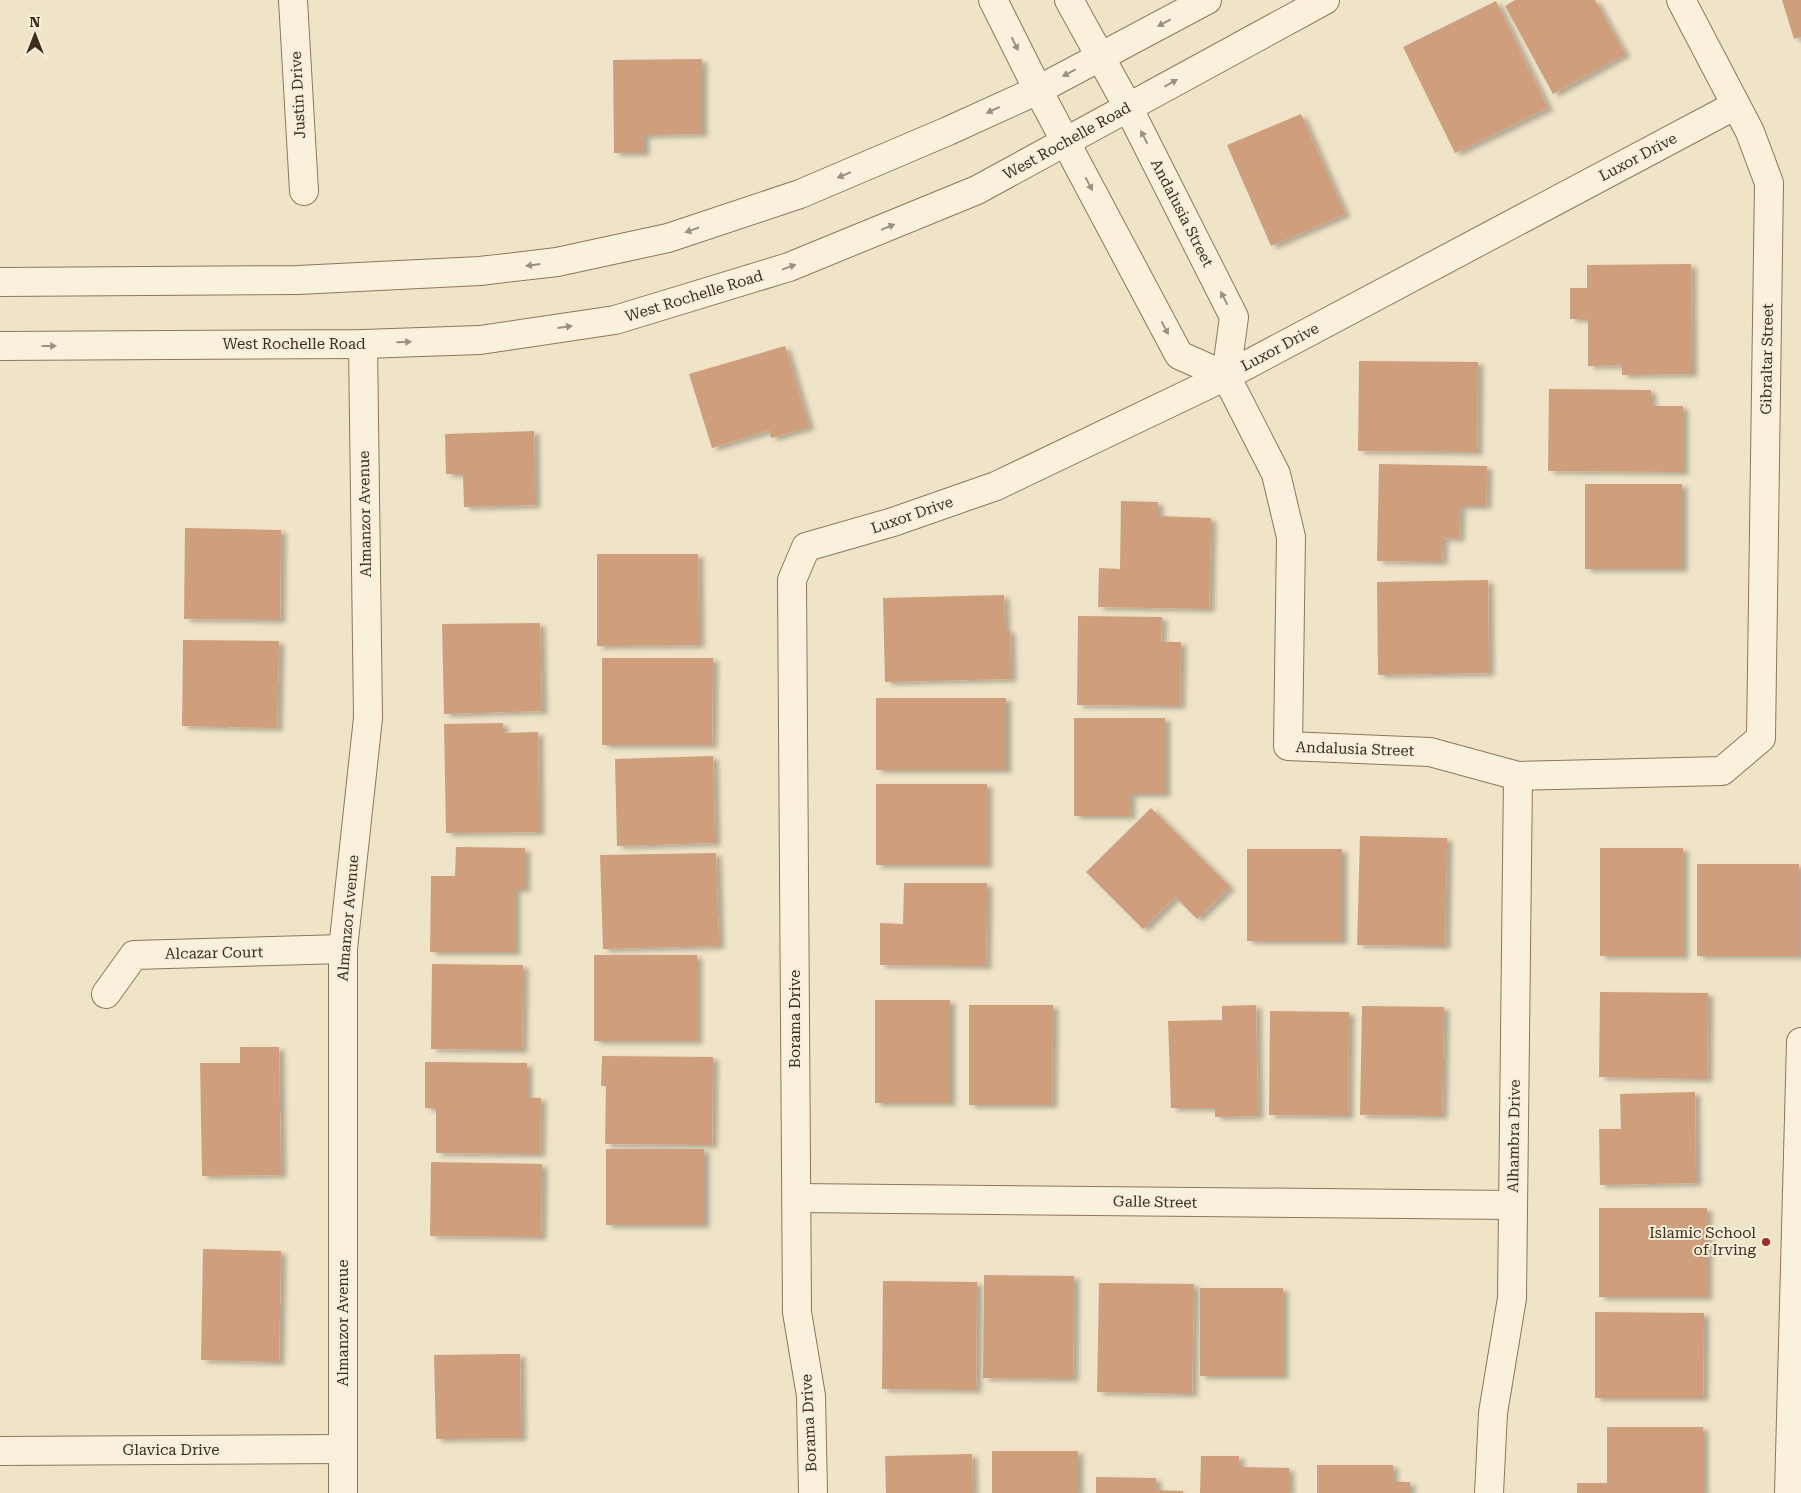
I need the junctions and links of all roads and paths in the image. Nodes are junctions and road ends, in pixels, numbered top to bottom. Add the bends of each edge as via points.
1 (293, 0) edge
2 (993, 0) edge
3 (1069, 0) edge
4 (1207, 0) edge
5 (1324, 0) edge
6 (1681, 0) edge
7 (1100, 57) junction
8 (1038, 90) junction
9 (1736, 105) junction
10 (1128, 107) junction
11 (1066, 141) junction
12 (304, 191) dead end
13 (0, 282) edge
14 (363, 344) junction
15 (0, 346) edge
16 (1226, 376) junction
17 (806, 547) joint
18 (1761, 738) joint
19 (1518, 776) junction
20 (343, 950) junction
21 (106, 994) dead end
22 (1801, 1042) edge
23 (797, 1198) junction
24 (1513, 1205) junction
25 (343, 1449) junction
26 (0, 1451) edge
27 (342, 1493) edge
28 (813, 1493) edge
29 (1489, 1493) edge
30 (1790, 1493) edge

1 - 12 street, Justin Drive
2 -> 8 street
3 - 7 street, Andalusia Street
4 -> 7 street
10 -> 5 street, West Rochelle Road
6 - 9 street, Gibraltar Street
7 -> 8 street
7 - 10 street, Andalusia Street
8 - 11 street
8 -> 13 street via 800,194 668,238 556,262 480,271 298,280
9 - 16 street, Luxor Drive
9 - 18 street, Gibraltar Street via 1750,132 1769,184
10 - 11 street, West Rochelle Road
16 -> 10 street, Andalusia Street via 1234,317
14 -> 11 street, West Rochelle Road via 480,340 615,320 789,267 977,190
11 -> 16 street via 1179,355
15 -> 14 street, West Rochelle Road
14 - 20 street, Almanzor Avenue via 368,718
16 - 17 street, Luxor Drive via 996,486 893,522
16 - 19 street, Andalusia Street via 1276,474 1291,537 1288,746 1430,752
17 - 23 street, Borama Drive via 792,580
18 - 19 street, Andalusia Street via 1722,771
19 - 24 street, Alhambra Drive
20 - 21 street, Alcazar Court via 134,955
20 - 25 street, Almanzor Avenue
22 - 30 street
23 - 24 street, Galle Street
23 - 28 street, Borama Drive via 797,1312 811,1396
24 - 29 street, Alhambra Drive via 1512,1298 1493,1413
25 - 26 street, Glavica Drive
25 - 27 street, Almanzor Avenue

